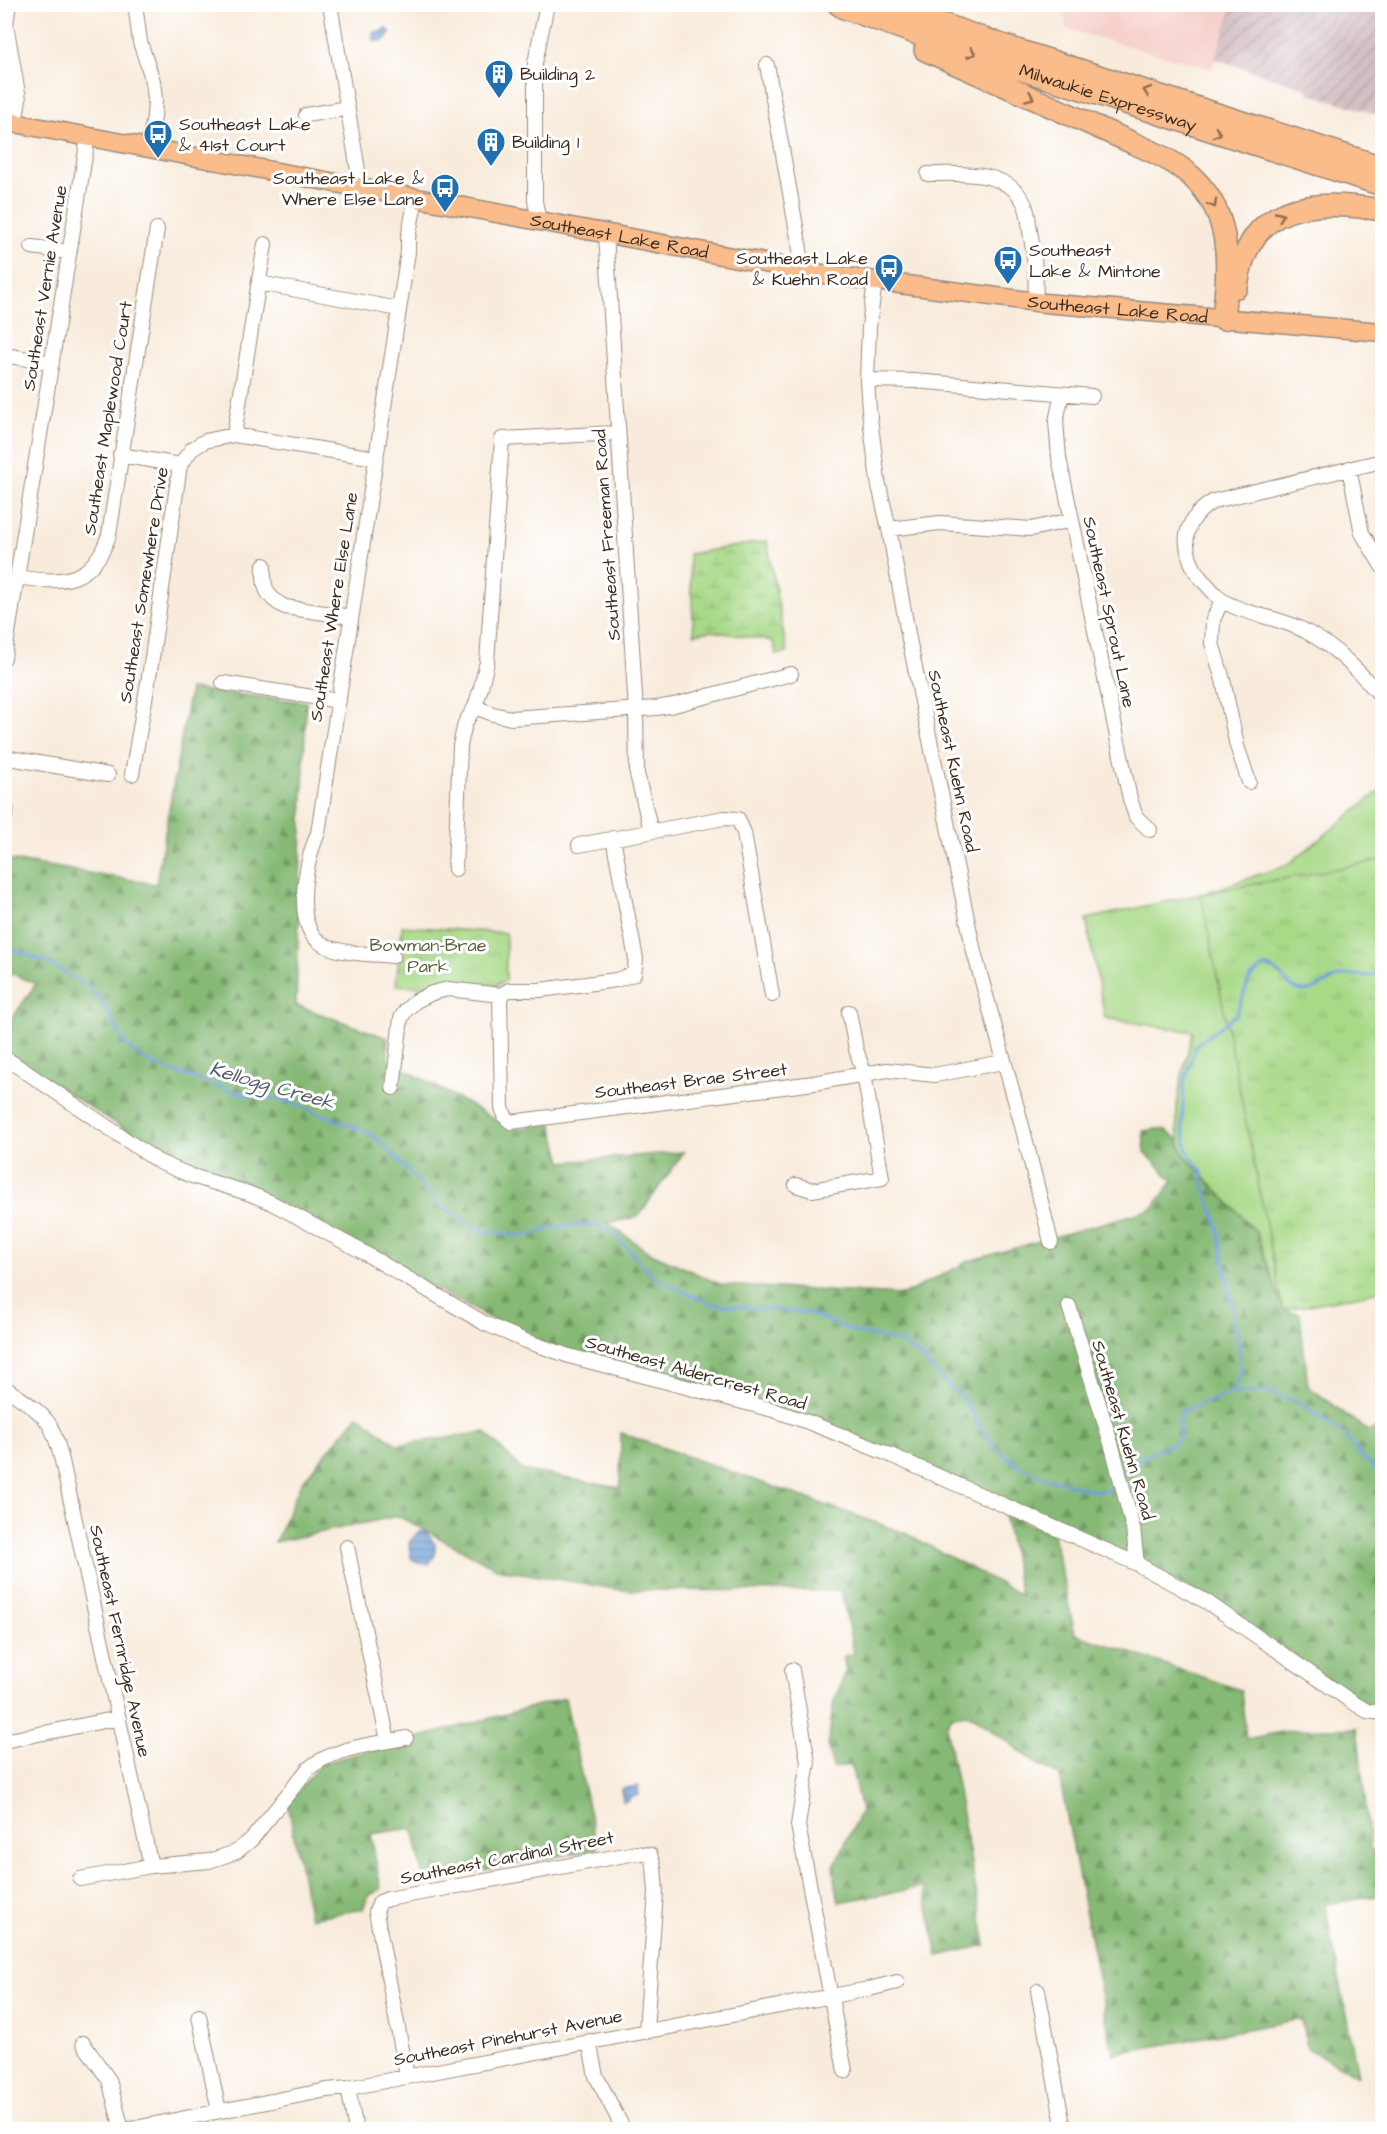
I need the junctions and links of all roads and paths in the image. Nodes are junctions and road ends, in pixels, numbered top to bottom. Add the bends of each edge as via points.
1 (9, 4) edge
2 (135, 4) edge
3 (330, 4) edge
4 (547, 4) edge
5 (885, 4) edge
6 (841, 6) edge
7 (767, 65) dead end
8 (347, 108) junction
9 (306, 116) dead end
10 (1238, 120) junction
11 (10, 122) edge
12 (88, 137) junction
13 (148, 148) junction
14 (1383, 152) edge
15 (1383, 167) edge
16 (928, 174) dead end
17 (1383, 185) edge
18 (361, 188) junction
19 (416, 198) junction
20 (1383, 210) edge
21 (539, 222) junction
22 (157, 229) dead end
23 (606, 235) junction
24 (265, 244) dead end
25 (32, 247) dead end
26 (69, 252) junction
27 (801, 270) junction
28 (875, 281) junction
29 (259, 283) junction
30 (1035, 302) junction
31 (399, 309) junction
32 (1229, 320) junction
33 (1383, 332) edge
34 (4, 355) edge
35 (52, 363) junction
36 (867, 380) junction
37 (1062, 394) junction
38 (1092, 396) dead end
39 (618, 433) junction
40 (234, 435) junction
41 (120, 454) junction
42 (375, 458) junction
43 (1383, 461) edge
44 (180, 465) junction
45 (1349, 468) junction
46 (1072, 520) junction
47 (889, 529) junction
48 (264, 565) dead end
49 (1383, 566) edge
50 (18, 577) junction
51 (1222, 600) junction
52 (351, 617) junction
53 (6, 638) edge
54 (4, 658) edge
55 (791, 674) dead end
56 (223, 683) dead end
57 (1383, 694) edge
58 (339, 701) junction
59 (475, 707) junction
60 (636, 711) junction
61 (4, 757) edge
62 (132, 774) dead end
63 (108, 775) dead end
64 (1249, 782) dead end
65 (1150, 830) dead end
66 (651, 831) junction
67 (613, 838) junction
68 (579, 844) dead end
69 (455, 868) dead end
70 (393, 956) dead end
71 (500, 995) junction
72 (772, 995) dead end
73 (849, 1011) dead end
74 (4, 1057) edge
75 (1003, 1062) junction
76 (864, 1074) junction
77 (393, 1088) dead end
78 (796, 1185) dead end
79 (1051, 1242) dead end
80 (1069, 1306) dead end
81 (4, 1387) edge
82 (346, 1547) dead end
83 (1137, 1564) junction
84 (792, 1670) dead end
85 (1383, 1713) edge
86 (119, 1718) junction
87 (406, 1738) dead end
88 (388, 1741) junction
89 (4, 1742) edge
90 (151, 1866) junction
91 (80, 1880) dead end
92 (897, 1982) dead end
93 (1038, 1991) dead end
94 (830, 1996) junction
95 (199, 2016) dead end
96 (646, 2030) junction
97 (589, 2041) junction
98 (83, 2043) dead end
99 (844, 2071) dead end
100 (407, 2076) junction
101 (348, 2088) junction
102 (219, 2111) junction
103 (124, 2130) edge
104 (356, 2130) edge
105 (624, 2130) edge
106 (1064, 2130) edge

1 - 11 street via 6,24 19,99
2 - 13 street via 155,99
3 - 8 street
4 - 21 street via 536,63 535,201
10 -> 5 highway, Milwaukie Expressway
6 -> 17 highway, Milwaukie Expressway via 1002,63
6 -> 32 highway via 896,37 1135,144 1184,170 1210,198 1223,227
7 - 27 street
8 - 9 street
8 - 18 street
10 - 14 highway
10 - 15 highway, Milwaukie Expressway
11 - 12 main road, Southeast Lake Road
12 - 13 main road, Southeast Lake Road
12 - 26 street, Southeast Vernie Avenue
13 - 18 main road, Southeast Lake Road
16 - 30 street via 989,178 1008,186 1020,197 1026,209 1037,274
18 - 19 main road, Southeast Lake Road
19 - 21 main road, Southeast Lake Road
19 - 31 street, Southeast Where Else Lane
32 -> 20 highway via 1248,244 1271,221 1317,206
21 - 23 main road, Southeast Lake Road
22 - 41 street, Southeast Maplewood Court
23 - 27 main road, Southeast Lake Road
23 - 39 street, Southeast Freeman Road
24 - 29 street
25 - 26 street
26 - 35 street, Southeast Vernie Avenue
27 - 28 main road, Southeast Lake Road
28 - 30 main road, Southeast Lake Road
28 - 36 street, Southeast Kuehn Road
29 - 31 street
29 - 40 street
30 - 32 main road, Southeast Lake Road
31 - 42 street, Southeast Where Else Lane
32 - 33 main road, Southeast Lake Road
34 - 35 street
35 - 50 street, Southeast Vernie Avenue
36 - 37 street
36 - 47 street, Southeast Kuehn Road via 878,480
37 - 38 street
37 - 46 street, Southeast Sprout Lane via 1056,436
39 - 59 street via 502,440 487,662
39 - 60 street, Southeast Freeman Road
40 - 42 street, Southeast Somewhere Drive
40 - 44 street, Southeast Somewhere Drive via 205,441 192,449
41 - 44 street
41 - 50 street, Southeast Maplewood Court via 109,535 97,560 75,578 62,581
42 - 52 street, Southeast Where Else Lane
43 - 45 street
44 - 62 street, Southeast Somewhere Drive
45 - 49 street via 1362,533
45 - 51 street via 1222,498 1196,515 1186,539 1188,554 1201,579
46 - 47 street via 1031,529 940,523
46 - 65 street, Southeast Sprout Lane via 1130,800 1136,817
47 - 75 street, Southeast Kuehn Road via 974,952
48 - 52 street via 265,588 276,602 285,607
50 - 53 street, Southeast Vernie Avenue
51 - 57 street via 1304,630 1355,666
51 - 64 street via 1213,620 1212,643
52 - 58 street, Southeast Where Else Lane
53 - 54 street, Southeast Vernie Avenue
55 - 60 street via 675,705
56 - 58 street
58 - 70 street, Southeast Where Else Lane via 318,833 303,895 307,927 322,945 335,950
59 - 60 street via 511,718
59 - 69 street via 465,723 460,746
60 - 66 street, Southeast Freeman Road via 636,774
61 - 63 street
66 - 67 street
66 - 72 street via 738,819 744,833
67 - 68 street
67 - 71 street via 636,959 634,974 540,990 509,990
71 - 76 street, Southeast Brae Street via 502,1108 511,1122
71 - 77 street via 448,989 416,1001 401,1018
73 - 76 street
74 - 83 street, Southeast Aldercrest Road via 159,1162 270,1202 500,1331 569,1356 808,1422
75 - 76 street, Southeast Brae Street via 934,1075 894,1070
75 - 79 street, Southeast Kuehn Road
76 - 78 street via 882,1178 812,1190
80 - 83 street, Southeast Kuehn Road via 1113,1450 1136,1541
81 - 86 street, Southeast Fernridge Avenue via 51,1426
82 - 88 street
83 - 85 street, Southeast Aldercrest Road via 1207,1602 1352,1702 1367,1711
84 - 94 street via 808,1762 798,1826
86 - 89 street
86 - 90 street, Southeast Fernridge Avenue
87 - 88 street
88 - 90 street via 316,1761 252,1839 236,1852 209,1861
90 - 91 street
92 - 94 street, Southeast Pinehurst Avenue
93 - 106 street
94 - 96 street, Southeast Pinehurst Avenue
94 - 99 street
95 - 102 street
96 - 97 street, Southeast Pinehurst Avenue
96 - 100 street, Southeast Cardinal Street via 656,1892 650,1855 636,1853 388,1899 380,1902 376,1912
97 - 100 street, Southeast Pinehurst Avenue
97 - 105 street via 596,2076
98 - 103 street via 109,2080
100 - 101 street, Southeast Pinehurst Avenue
101 - 102 street, Southeast Pinehurst Avenue
101 - 104 street
102 - 103 street, Southeast Pinehurst Avenue

